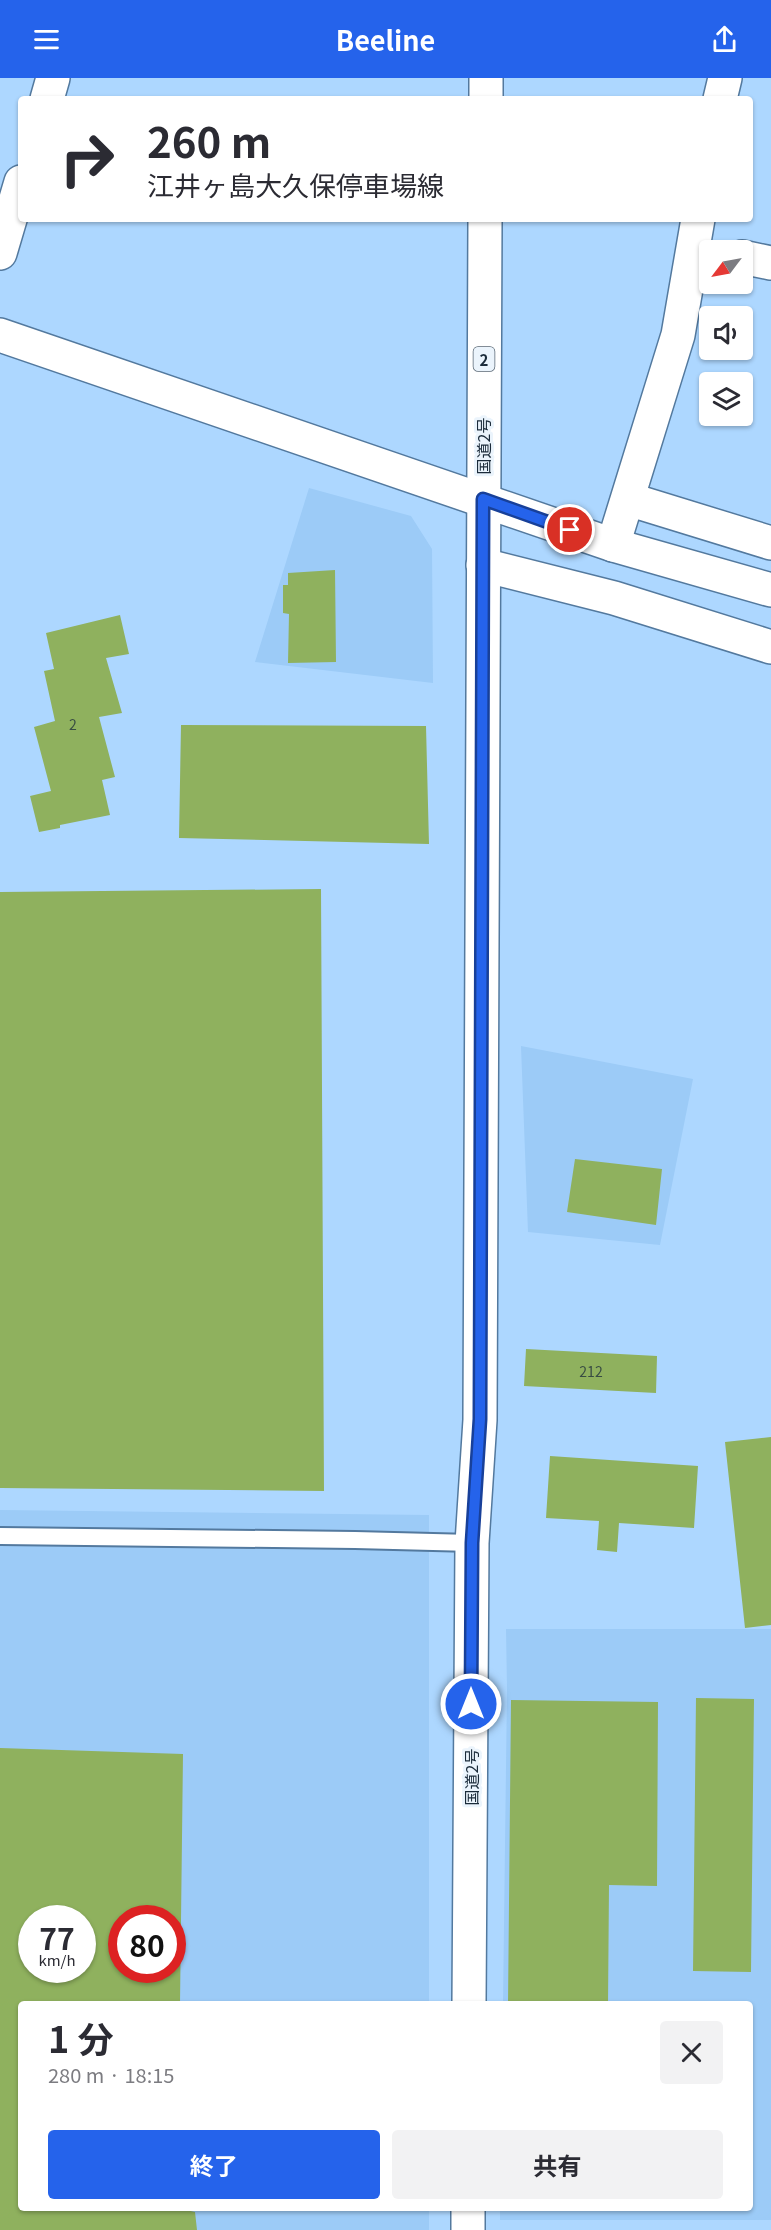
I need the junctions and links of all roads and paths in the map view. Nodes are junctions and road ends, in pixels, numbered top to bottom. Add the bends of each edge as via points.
1 (53, 78) edge
2 (486, 78) edge
3 (725, 78) edge
4 (48, 96) edge
5 (486, 96) edge
6 (721, 96) edge
7 (18, 192) edge
8 (485, 222) edge
9 (701, 239) edge
10 (0, 253) edge
11 (753, 259) edge
12 (771, 263) edge
13 (0, 335) edge
14 (483, 499) junction
15 (628, 499) junction
16 (771, 543) edge
17 (613, 545) junction
18 (483, 565) junction
19 (771, 590) edge
20 (771, 647) edge
21 (0, 1536) edge
22 (472, 1543) junction
23 (469, 2001) edge
24 (468, 2211) edge
25 (468, 2230) edge

1 - 4 main road
2 - 5 main road
3 - 6 main road
7 - 10 main road
8 - 14 main road, 国道2号 / 2
9 - 15 main road via 678,335
11 - 12 main road
13 - 14 main road
14 - 17 main road
14 - 18 main road, 国道2号 / 2
15 - 16 main road
15 - 17 main road
17 - 19 main road
18 - 20 main road via 614,597
18 - 22 main road, 国道2号 / 2 via 480,1419
21 - 22 lane
22 - 23 main road, 国道2号 / 2
24 - 25 main road

